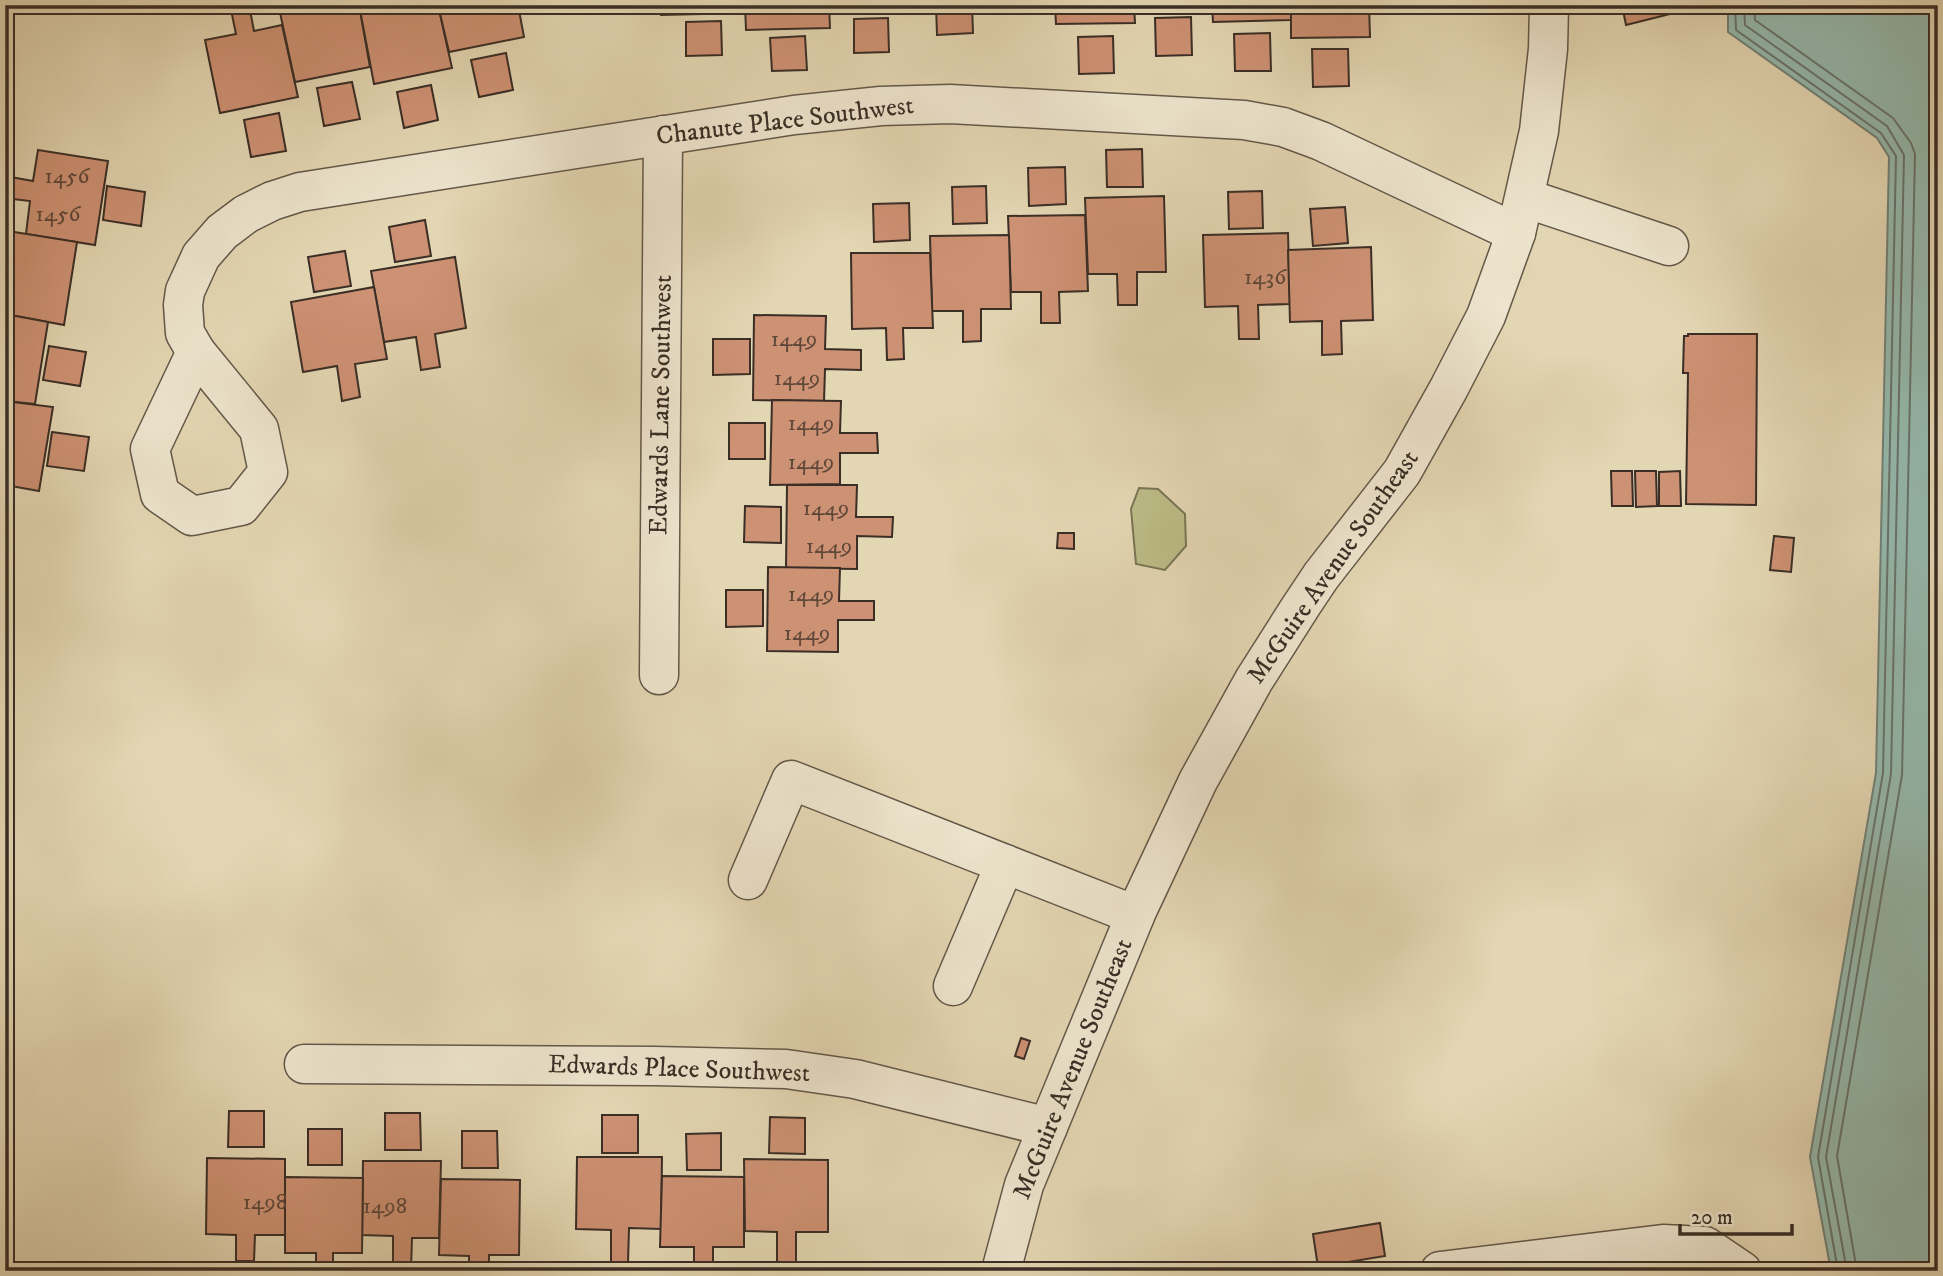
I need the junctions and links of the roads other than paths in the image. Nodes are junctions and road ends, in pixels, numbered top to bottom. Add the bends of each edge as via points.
1 (1549, 5) edge
2 (663, 135) junction
3 (1520, 215) junction
4 (1669, 246) dead end
5 (196, 352) dead end
6 (659, 676) dead end
7 (1005, 864) junction
8 (748, 880) dead end
9 (1135, 915) junction
10 (953, 986) dead end
11 (304, 1064) dead end
12 (1048, 1127) junction
13 (1000, 1271) edge
14 (1440, 1271) edge
15 (1742, 1271) edge

1 - 3 street, McGuire Avenue Southeast via 1539,131
2 - 3 street, Chanute Place Southwest via 794,115 908,105 1244,120 1283,127
2 - 5 street, Chanute Place Southwest via 300,192 272,201 222,232 193,270 183,305 185,333
2 - 6 street, Edwards Lane Southwest
3 - 4 street, Chanute Place Southwest
3 - 9 street, McGuire Avenue Southeast via 1486,316 1449,388 1402,472 1321,576 1254,680 1198,781
7 - 8 street via 790,780
7 - 9 street
7 - 10 street
9 - 12 street, McGuire Avenue Southeast
11 - 12 street, Edwards Place Southwest via 786,1069 855,1079
12 - 13 street, McGuire Avenue Southeast via 1017,1203
14 - 15 street via 1663,1244 1705,1246

